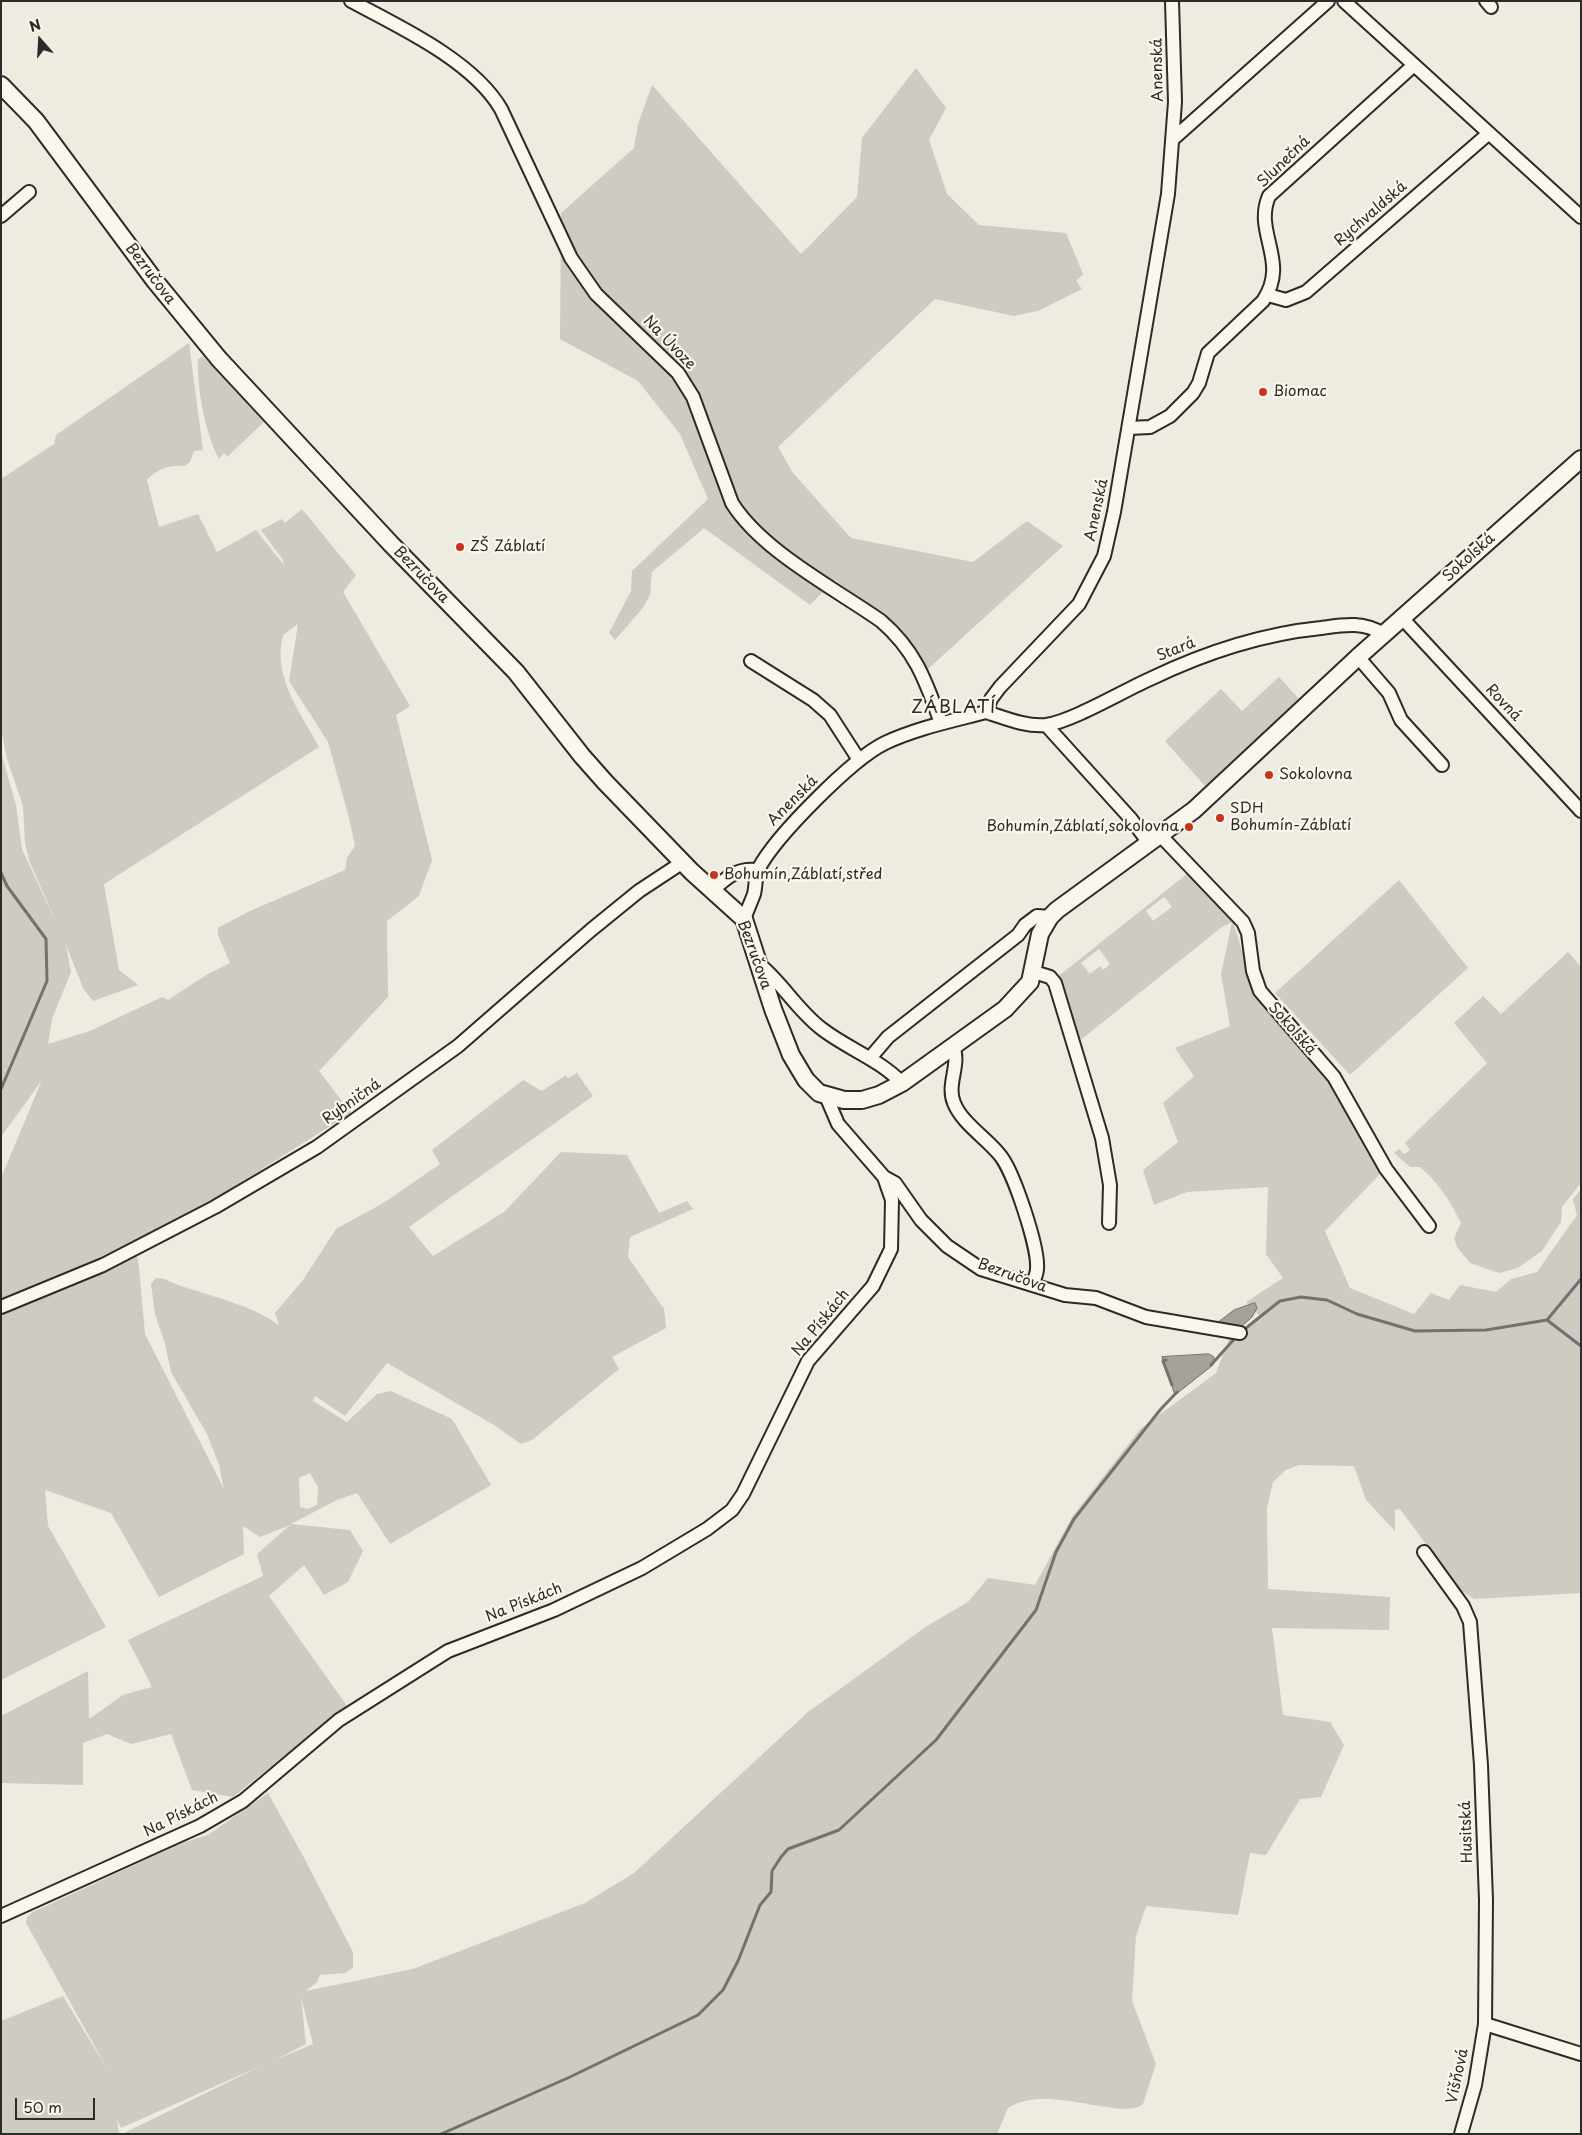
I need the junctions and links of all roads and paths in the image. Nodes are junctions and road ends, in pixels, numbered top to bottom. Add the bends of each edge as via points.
1 (351, 1) edge
2 (1172, 1) edge
3 (1328, 1) edge
4 (1344, 1) edge
5 (1414, 65) junction
6 (1, 85) edge
7 (1488, 134) junction
8 (1173, 139) junction
9 (30, 192) dead end
10 (1, 216) edge
11 (1581, 217) edge
12 (1268, 294) junction
13 (1129, 428) junction
14 (1581, 459) edge
15 (1402, 618) junction
16 (1383, 634) junction
17 (1358, 656) junction
18 (751, 661) dead end
19 (986, 712) junction
20 (941, 723) junction
21 (1046, 725) junction
22 (858, 760) junction
23 (1442, 765) dead end
24 (1581, 812) edge
25 (1155, 840) junction
26 (682, 862) junction
27 (757, 870) junction
28 (713, 890) junction
29 (1050, 917) junction
30 (744, 919) junction
31 (760, 965) junction
32 (1034, 972) junction
33 (953, 1046) junction
34 (870, 1058) junction
35 (806, 1080) joint
36 (902, 1083) junction
37 (826, 1096) junction
38 (884, 1177) junction
39 (1109, 1223) dead end
40 (1429, 1226) dead end
41 (1033, 1284) junction
42 (1, 1307) edge
43 (1240, 1333) dead end
44 (1424, 1552) dead end
45 (1, 1916) edge
46 (1485, 2024) junction
47 (1581, 2054) edge
48 (1461, 2134) edge

1 - 20 street, Na Úvoze via 443,53 476,76 489,90 571,258 596,294 687,384 732,503 740,516 762,539 893,631 914,658
2 - 8 street, Anenská
3 - 8 street
4 - 5 street
5 - 7 street
5 - 12 street, Slunečná via 1269,196 1264,207 1264,220 1274,272
6 - 26 main road, Bezručova via 36,121 155,281 219,360 516,672 582,756
7 - 11 street
7 - 12 street, Rychvaldská via 1306,292 1286,300
8 - 13 street, Anenská via 1161,239
9 - 10 street
12 - 13 street via 1208,353 1199,383 1186,401 1161,423
13 - 19 street, Anenská via 1104,556 1095,576 1079,604 1000,687
14 - 15 main road, Sokolská
15 - 16 main road, Sokolská
15 - 24 street, Rovná
16 - 17 main road, Sokolská
16 - 21 street, Stará via 1364,624 1261,637 1209,654
17 - 23 street via 1389,693 1401,720
17 - 25 main road, Sokolská via 1207,798
18 - 22 street via 813,700 830,715
19 - 20 street, Anenská
19 - 21 street, Stará via 1022,723
20 - 22 street, Anenská via 884,743
21 - 25 street via 1130,819
22 - 27 street, Anenská via 780,836
25 - 29 main road, Sokolská
25 - 40 street, Sokolská via 1243,922 1260,991 1334,1077 1386,1169
26 - 28 main road, Bezručova
26 - 42 street, Rybničná via 639,891 591,930 458,1046 317,1146 215,1207 103,1265
27 - 28 street via 740,870
27 - 30 street, Anenská via 753,895
28 - 30 main road, Bezručova
29 - 32 main road, Sokolská via 1040,934
29 - 34 street via 1037,916 1025,925 1018,935 888,1037
30 - 31 main road, Bezručova
31 - 34 street via 774,976 820,1029
31 - 35 main road, Bezručova via 791,1055
32 - 33 main road, Sokolská via 1027,987 1012,1002
32 - 39 street via 1053,979 1064,1010 1102,1138 1110,1185
33 - 36 main road, Sokolská
33 - 41 street via 957,1059 952,1085 953,1101 961,1115 1001,1155 1014,1178 1036,1255
34 - 36 street
35 - 37 main road, Sokolská via 818,1093
36 - 37 main road, Sokolská via 862,1100
37 - 38 street, Bezručova via 838,1124
38 - 41 street, Bezručova via 894,1183 921,1220 947,1246 981,1269
38 - 45 street, Na Pískách via 892,1200 891,1249 873,1286 808,1361 744,1494 732,1510 642,1568 554,1610 448,1651 339,1720 243,1801 200,1826
41 - 43 street, Bezručova via 1064,1295 1096,1298 1146,1317
44 - 46 street, Husitská via 1463,1606 1470,1622 1486,1900
46 - 47 street
46 - 48 street, Višňová via 1475,2085

